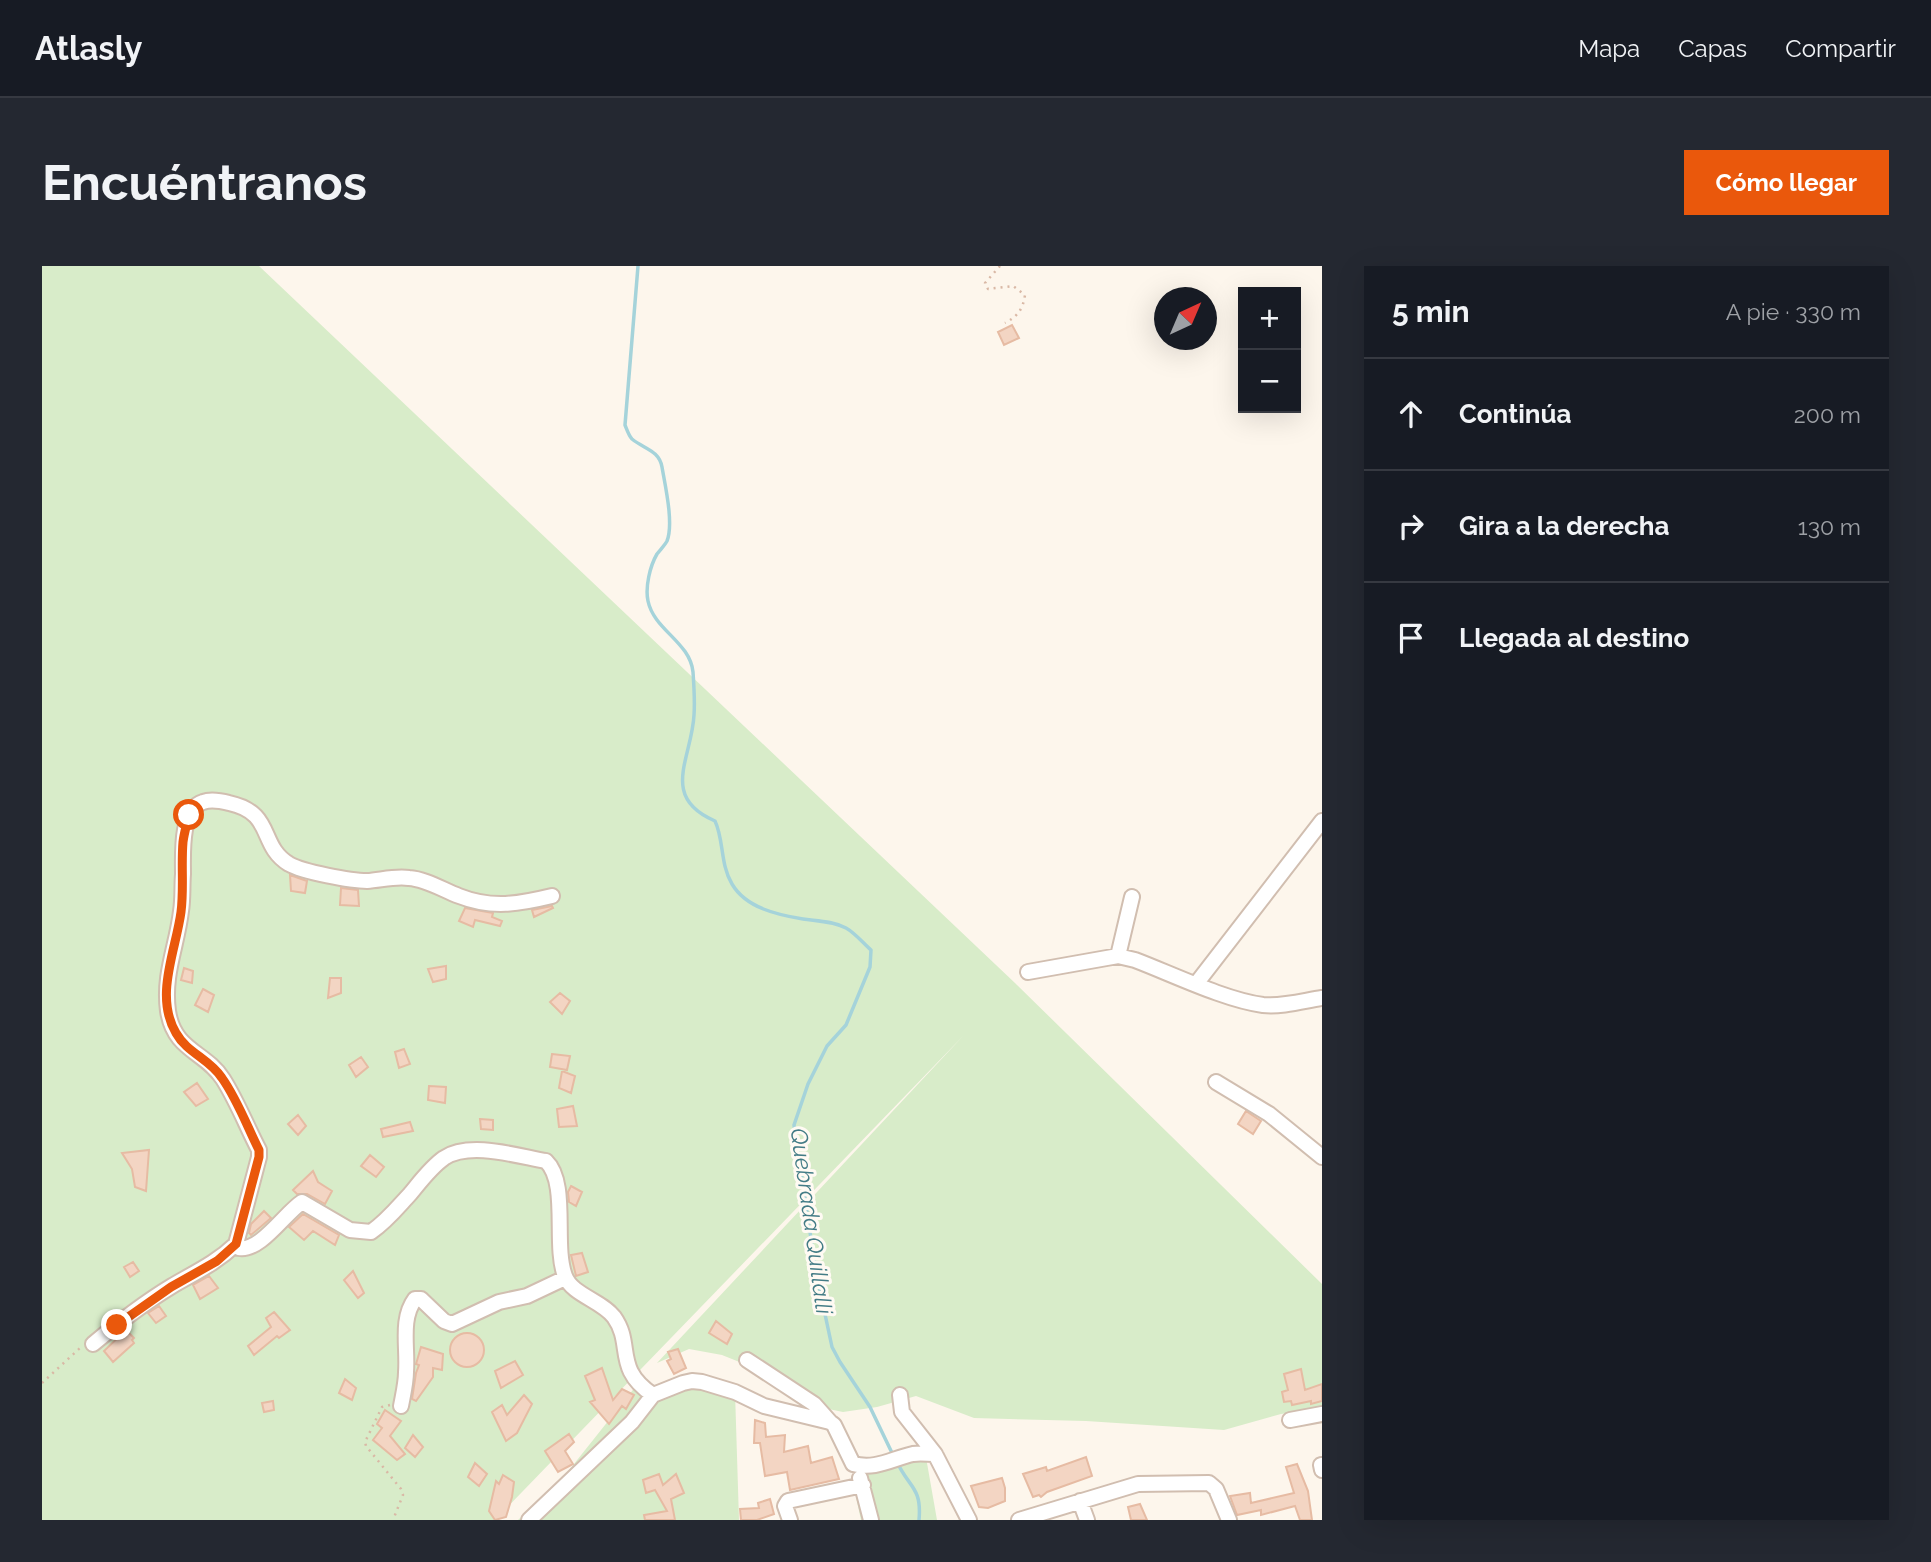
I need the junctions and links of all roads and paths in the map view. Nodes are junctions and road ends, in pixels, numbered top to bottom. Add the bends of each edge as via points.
1 (1000, 266) edge
2 (1005, 323) dead end
3 (1322, 821) edge
4 (552, 896) dead end
5 (1132, 897) dead end
6 (1118, 956) junction
7 (1028, 972) dead end
8 (1196, 984) junction
9 (1322, 998) edge
10 (1216, 1082) dead end
11 (1322, 1157) edge
12 (236, 1244) junction
13 (565, 1278) junction
14 (93, 1344) joint
15 (747, 1360) dead end
16 (42, 1382) edge
17 (653, 1395) junction
18 (900, 1395) dead end
19 (401, 1406) joint
20 (1322, 1414) edge
21 (1290, 1420) dead end
22 (830, 1422) junction
23 (935, 1454) junction
24 (853, 1464) junction
25 (863, 1485) junction
26 (1080, 1501) junction
27 (393, 1520) edge
28 (529, 1520) edge
29 (790, 1520) edge
30 (871, 1520) edge
31 (969, 1520) edge
32 (1019, 1520) edge
33 (1087, 1520) edge
34 (1229, 1520) edge

1 - 2 path via 985,283 988,289 1013,286 1025,295 1024,307
3 - 8 street
4 - 12 street via 504,905 474,901 413,878 365,881 308,871 277,853 258,817 245,807 218,801 194,807 183,842 181,912 167,989 169,1013 187,1048 222,1077 259,1150
5 - 6 street
6 - 7 street
6 - 8 street
8 - 9 street via 1265,1005
10 - 11 street via 1269,1114
12 - 13 street via 243,1249 262,1239 302,1202 351,1230 372,1232 444,1158 459,1151 493,1151 546,1161 552,1167
12 - 14 street
13 - 17 street via 612,1315 620,1327 632,1377
13 - 19 street via 452,1324 421,1298 415,1299 406,1329 407,1373
14 - 16 path via 82,1346
15 - 22 street via 814,1404
17 - 22 street via 692,1381
17 - 28 street via 632,1422
18 - 23 street via 902,1412
19 - 27 path via 382,1407 365,1442 401,1489
20 - 21 street
22 - 24 street
23 - 24 street via 914,1454 880,1466
23 - 31 street
24 - 25 street
25 - 29 street via 788,1501 785,1506
25 - 30 street
26 - 32 street
26 - 33 street
26 - 34 street via 1138,1484 1209,1483

